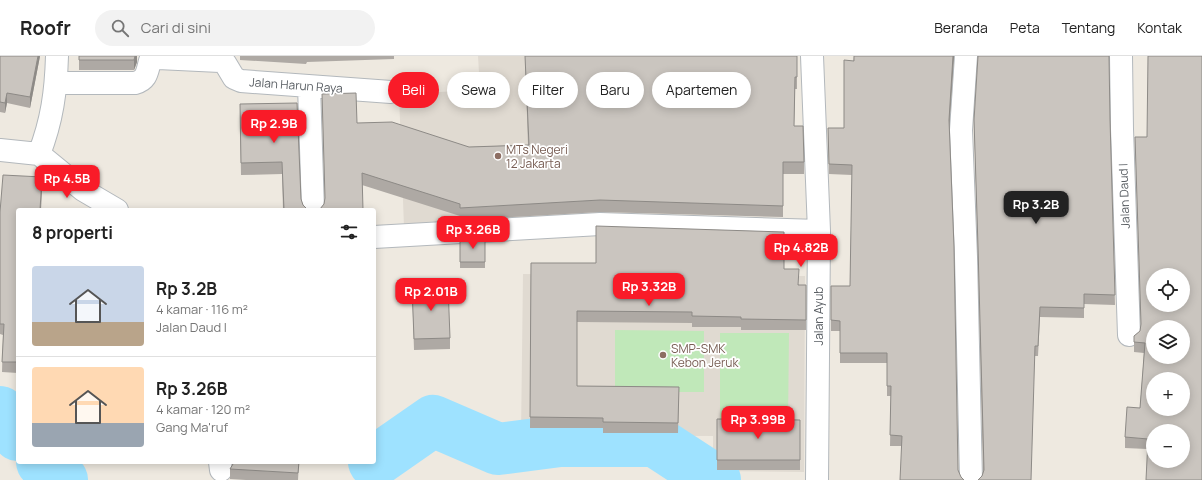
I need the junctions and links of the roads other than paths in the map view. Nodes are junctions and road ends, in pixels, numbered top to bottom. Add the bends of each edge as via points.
1 (57, 56) edge
2 (812, 56) edge
3 (966, 56) edge
4 (1122, 56) edge
5 (230, 64) edge
6 (56, 84) junction
7 (308, 86) junction
8 (388, 92) edge
9 (0, 150) edge
10 (38, 154) junction
11 (114, 208) edge
12 (313, 208) edge
13 (818, 231) junction
14 (376, 237) edge
15 (1129, 335) dead end
16 (817, 480) edge
17 (971, 480) edge

1 - 6 street
2 - 13 street, Jalan Ayub
3 - 17 street via 961,130
4 - 15 street, Jalan Daud I
5 - 6 street, Jalan Harun Raya via 220,61 158,58 150,61 141,82
5 - 7 street, Jalan Harun Raya via 234,78 241,81
6 - 10 street via 51,117
7 - 8 street, Jalan Harun Raya
7 - 12 street
9 - 10 street
10 - 11 street via 83,190
13 - 14 street via 600,224
13 - 16 street, Jalan Ayub

